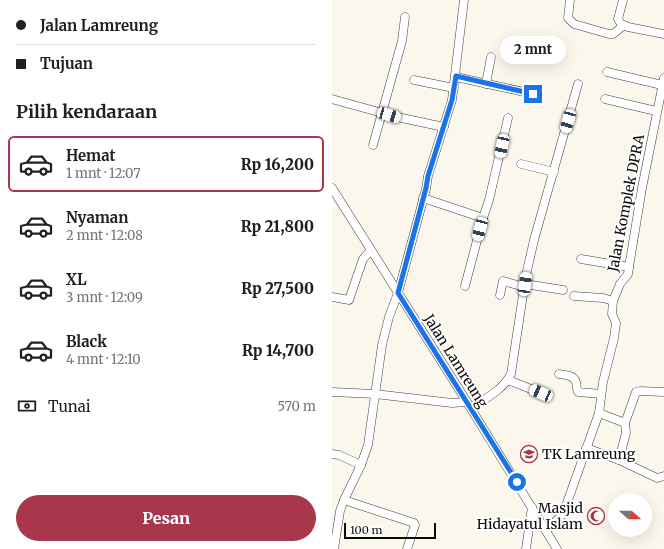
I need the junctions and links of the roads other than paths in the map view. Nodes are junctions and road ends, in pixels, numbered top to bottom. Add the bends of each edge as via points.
1 (464, 0) edge
2 (570, 0) edge
3 (623, 0) edge
4 (406, 17) dead end
5 (623, 26) junction
6 (664, 34) edge
7 (491, 57) dead end
8 (607, 72) dead end
9 (456, 76) junction
10 (414, 80) dead end
11 (663, 81) edge
12 (486, 84) junction
13 (578, 84) dead end
14 (454, 88) junction
15 (533, 94) dead end
16 (605, 99) dead end
17 (332, 100) edge
18 (656, 111) junction
19 (381, 112) junction
20 (508, 118) dead end
21 (444, 127) junction
22 (373, 145) dead end
23 (521, 164) dead end
24 (554, 172) junction
25 (332, 188) edge
26 (423, 198) junction
27 (483, 218) junction
28 (371, 250) junction
29 (581, 259) dead end
30 (629, 267) junction
31 (465, 286) dead end
32 (525, 286) junction
33 (563, 290) dead end
34 (398, 293) junction
35 (500, 295) dead end
36 (574, 296) dead end
37 (332, 297) edge
38 (613, 301) junction
39 (559, 374) dead end
40 (508, 380) junction
41 (332, 392) edge
42 (664, 392) edge
43 (541, 393) dead end
44 (375, 394) junction
45 (601, 394) junction
46 (469, 405) junction
47 (599, 413) junction
48 (625, 423) junction
49 (586, 448) junction
50 (332, 454) edge
51 (619, 460) junction
52 (361, 465) junction
53 (664, 476) edge
54 (344, 500) junction
55 (532, 507) junction
56 (546, 531) junction
57 (334, 549) edge
58 (408, 549) edge
59 (526, 549) edge
60 (557, 549) edge

1 - 9 street
2 - 5 street via 568,18 574,24 609,34
3 - 5 street via 618,20
4 - 19 street via 402,41
5 - 6 street
7 - 12 street
8 - 11 street
9 - 12 street
9 - 14 street
10 - 14 street
11 - 18 street, Jalan Komplek DPRA
12 - 15 street
13 - 24 street
14 - 21 street
16 - 18 street
17 - 19 street
18 - 30 street, Jalan Komplek DPRA
19 - 21 street
19 - 22 street
20 - 27 street
21 - 26 street
23 - 24 street
24 - 32 street via 534,240
25 - 28 street, Jalan Lamreung
26 - 27 street
26 - 34 street
27 - 31 street
28 - 34 street, Jalan Lamreung
28 - 37 street via 363,259 349,300
29 - 30 street
30 - 38 street, Jalan Komplek DPRA via 628,274 620,284
32 - 33 street
32 - 35 street via 503,281
32 - 40 street
34 - 44 street via 385,334
34 - 46 street, Jalan Lamreung
36 - 38 street
38 - 45 street, Jalan Komplek DPRA via 615,331
39 - 45 street via 574,379 578,392
40 - 43 street
40 - 46 street via 500,389
41 - 44 street
42 - 48 street via 636,392
44 - 46 street
44 - 52 street via 368,445
45 - 47 street, Jalan Komplek DPRA
46 - 55 street, Jalan Lamreung
47 - 48 street
47 - 49 street, Jalan Komplek DPRA
48 - 51 street via 626,433
49 - 51 street
49 - 56 street, Jalan Komplek DPRA via 563,514
50 - 52 street
51 - 53 street via 657,478
52 - 54 street
54 - 57 street
54 - 58 street via 414,523
55 - 56 street, Jalan Lamreung
55 - 59 street
56 - 60 street, Jalan Lamreung

